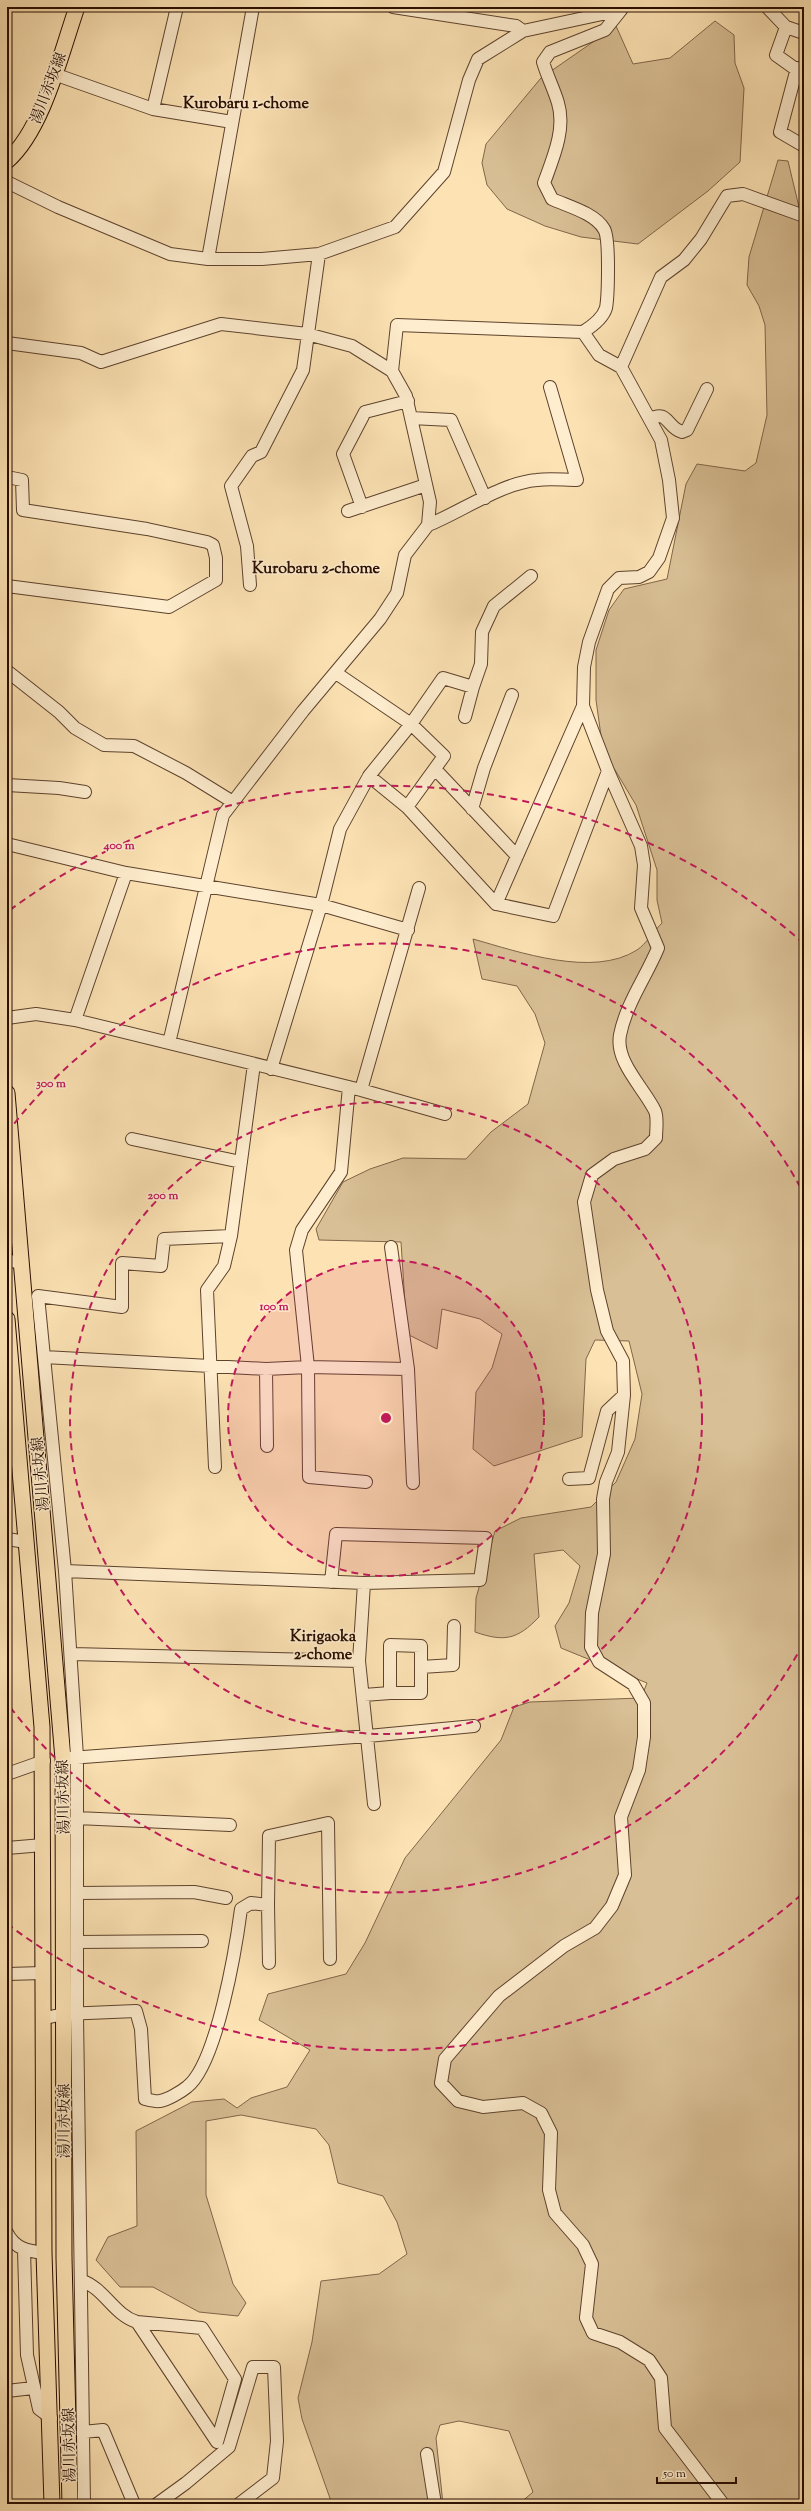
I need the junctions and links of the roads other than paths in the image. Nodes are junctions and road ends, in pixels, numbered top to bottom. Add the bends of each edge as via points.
1 (77, 7) edge
2 (177, 7) edge
3 (253, 7) edge
4 (394, 7) edge
5 (767, 7) edge
6 (621, 9) edge
7 (786, 27) junction
8 (523, 31) junction
9 (804, 33) edge
10 (800, 72) edge
11 (54, 74) junction
12 (153, 109) junction
13 (232, 122) junction
14 (804, 146) edge
15 (7, 161) edge
16 (7, 182) edge
17 (804, 216) edge
18 (319, 254) junction
19 (208, 259) junction
20 (583, 332) junction
21 (307, 334) junction
22 (7, 343) edge
23 (621, 368) junction
24 (392, 371) junction
25 (550, 387) dead end
26 (707, 389) dead end
27 (408, 402) junction
28 (411, 418) junction
29 (650, 419) junction
30 (7, 477) edge
31 (426, 485) junction
32 (485, 498) junction
33 (362, 507) junction
34 (348, 511) dead end
35 (428, 525) junction
36 (531, 576) dead end
37 (250, 585) dead end
38 (7, 586) edge
39 (7, 671) edge
40 (336, 673) junction
41 (473, 687) junction
42 (512, 695) dead end
43 (583, 706) junction
44 (465, 716) dead end
45 (410, 724) junction
46 (435, 769) junction
47 (608, 771) junction
48 (369, 776) junction
49 (7, 785) edge
50 (85, 792) dead end
51 (233, 802) junction
52 (407, 807) junction
53 (472, 809) junction
54 (7, 844) edge
55 (517, 856) junction
56 (126, 873) junction
57 (208, 885) junction
58 (419, 888) dead end
59 (496, 904) junction
60 (321, 905) junction
61 (408, 930) junction
62 (7, 1018) edge
63 (75, 1020) junction
64 (169, 1043) junction
65 (254, 1064) junction
66 (271, 1068) junction
67 (348, 1087) junction
68 (361, 1090) junction
69 (7, 1093) edge
70 (445, 1114) dead end
71 (132, 1139) dead end
72 (241, 1162) junction
73 (231, 1236) junction
74 (391, 1247) dead end
75 (7, 1261) edge
76 (22, 1262) junction
77 (7, 1319) edge
78 (44, 1357) junction
79 (211, 1365) junction
80 (308, 1367) junction
81 (266, 1369) junction
82 (408, 1369) junction
83 (624, 1395) junction
84 (267, 1446) dead end
85 (215, 1467) dead end
86 (569, 1479) dead end
87 (366, 1482) dead end
88 (413, 1483) dead end
89 (7, 1539) edge
90 (26, 1542) junction
91 (65, 1571) junction
92 (331, 1582) junction
93 (364, 1583) junction
94 (454, 1626) dead end
95 (72, 1654) junction
96 (359, 1660) junction
97 (421, 1667) junction
98 (390, 1693) junction
99 (364, 1694) junction
100 (474, 1726) dead end
101 (368, 1736) junction
102 (70, 1758) junction
103 (44, 1762) junction
104 (7, 1774) edge
105 (374, 1804) dead end
106 (77, 1818) junction
107 (230, 1825) dead end
108 (43, 1845) junction
109 (7, 1848) edge
110 (77, 1893) junction
111 (226, 1898) dead end
112 (268, 1904) junction
113 (202, 1941) dead end
114 (77, 1942) junction
115 (330, 1959) dead end
116 (269, 1963) dead end
117 (43, 1973) junction
118 (7, 1974) edge
119 (70, 2015) junction
120 (45, 2018) junction
121 (7, 2233) edge
122 (24, 2250) junction
123 (44, 2253) junction
124 (82, 2280) junction
125 (137, 2322) junction
126 (34, 2388) junction
127 (7, 2391) edge
128 (51, 2418) junction
129 (83, 2432) junction
130 (427, 2454) dead end
131 (52, 2504) edge
132 (70, 2504) edge
133 (84, 2504) edge
134 (134, 2504) edge
135 (157, 2504) edge
136 (239, 2504) edge
137 (435, 2504) edge
138 (723, 2504) edge

1 - 11 main road, 湯川赤坂線
2 - 12 street
3 - 13 street
4 - 8 street via 516,26
5 - 7 street
6 - 8 street
6 - 20 street via 605,30 550,52 543,62 562,120 544,183 552,199 594,219 605,229 608,252 606,309 593,326
7 - 9 street
7 - 10 street via 776,55
8 - 18 street via 478,59 444,172 414,208 395,227
10 - 14 street via 780,132
11 - 12 street
11 - 15 main road, 湯川赤坂線 via 26,143
12 - 13 street
13 - 19 street
16 - 19 street via 58,207 170,254
17 - 23 street via 743,194 727,196 701,239 684,260 661,277
18 - 19 street via 262,259
18 - 21 street
20 - 23 street via 599,355
20 - 24 street via 397,325
21 - 22 street via 221,324 101,362 82,353
21 - 24 street via 352,346
21 - 37 street via 303,370 261,452 252,456 231,486 247,546
23 - 29 street
24 - 27 street
25 - 32 street via 577,480 536,480
26 - 29 street via 687,430 678,431 662,416 657,415
27 - 28 street
27 - 33 street via 365,412 343,454
28 - 31 street
28 - 32 street via 451,420
29 - 43 street via 661,440 673,518 659,558 649,572 638,577 619,578 608,589 589,642 584,667
30 - 38 street via 22,480 23,510 147,529 207,542 213,545 216,558 216,580 169,607
31 - 33 street
31 - 35 street via 430,502
32 - 35 street
33 - 34 street
35 - 40 street via 404,555 397,593 380,619
36 - 41 street via 494,606 482,632 482,664
39 - 51 street via 75,728 104,745 134,746 186,773
40 - 45 street
40 - 51 street via 303,711
41 - 44 street
41 - 45 street via 443,678
42 - 53 street via 484,768
43 - 47 street
43 - 55 street
45 - 46 street via 444,756
45 - 48 street
46 - 52 street
46 - 53 street
47 - 59 street via 553,916
47 - 83 street via 641,846 644,865 641,908 658,948 627,1012 620,1036 624,1059 656,1113 656,1138 645,1149 614,1159 592,1176 584,1202 597,1290 607,1331 623,1361
48 - 52 street
48 - 60 street via 340,829
49 - 50 street
51 - 57 street via 223,815
52 - 59 street
53 - 55 street
54 - 56 street
55 - 59 street
56 - 57 street
56 - 63 street
57 - 60 street
57 - 64 street
58 - 61 street
60 - 61 street
60 - 66 street
61 - 68 street
62 - 63 street via 36,1014
63 - 64 street
64 - 65 street
65 - 66 street
65 - 72 street
66 - 67 street
67 - 68 street
67 - 80 street via 341,1172 302,1230 296,1250
68 - 70 street
69 - 76 main road, 湯川赤坂線
71 - 72 street
72 - 73 street
73 - 78 street via 164,1239 161,1266 122,1264 122,1308 38,1296
73 - 79 street via 224,1266 207,1290
74 - 82 street
75 - 76 street
76 - 102 main road, 湯川赤坂線
77 - 90 main road, 湯川赤坂線
78 - 79 street
78 - 91 street
79 - 81 street
79 - 85 street
80 - 81 street
80 - 82 street
80 - 87 street via 309,1477
81 - 84 street
82 - 88 street
83 - 86 street via 607,1411 589,1478
83 - 138 street via 618,1452 606,1482 603,1499 604,1554 592,1613 591,1647 599,1662 633,1684 644,1704 644,1737 639,1770 621,1816 625,1875 612,1906 595,1928 564,1946 499,1996 446,2059 440,2083 458,2100 483,2107 523,2103 541,2113 551,2133 549,2190 555,2213 583,2245 592,2264 586,2318 593,2333 620,2342 649,2360 661,2378 665,2428
89 - 90 street
90 - 103 main road, 湯川赤坂線
91 - 92 street
91 - 95 street
92 - 93 street
92 - 93 street via 336,1534 486,1538 480,1580
93 - 96 street
94 - 97 street via 453,1665
95 - 96 street
95 - 102 street
96 - 99 street
97 - 98 street via 422,1694
97 - 98 street via 421,1646 390,1645
98 - 99 street
99 - 101 street
100 - 101 street
101 - 102 street
101 - 105 street
102 - 106 street
102 - 119 main road, 湯川赤坂線
103 - 104 street
103 - 108 main road, 湯川赤坂線
106 - 107 street
106 - 110 street
108 - 109 street
108 - 117 main road, 湯川赤坂線
110 - 111 street via 194,1892
110 - 114 street
112 - 115 street via 269,1836 328,1823
112 - 116 street
112 - 119 street via 251,1903 241,1909 224,2002 206,2058 188,2087 159,2102 145,2099 141,2029 136,2011
113 - 114 street
114 - 119 street
117 - 118 street
117 - 120 main road, 湯川赤坂線
119 - 120 street
119 - 124 street
119 - 132 main road, 湯川赤坂線 via 64,2258
120 - 123 main road, 湯川赤坂線
121 - 122 street
122 - 123 street
122 - 126 street via 27,2355
123 - 128 main road, 湯川赤坂線
124 - 125 street via 93,2285 128,2320
124 - 129 street
125 - 125 street via 202,2328 235,2379 218,2442
126 - 127 street
126 - 128 street via 39,2409
128 - 131 main road, 湯川赤坂線
129 - 133 street
129 - 134 street via 102,2430
130 - 137 street
135 - 136 street via 229,2447 253,2367 274,2367 277,2441 274,2478

